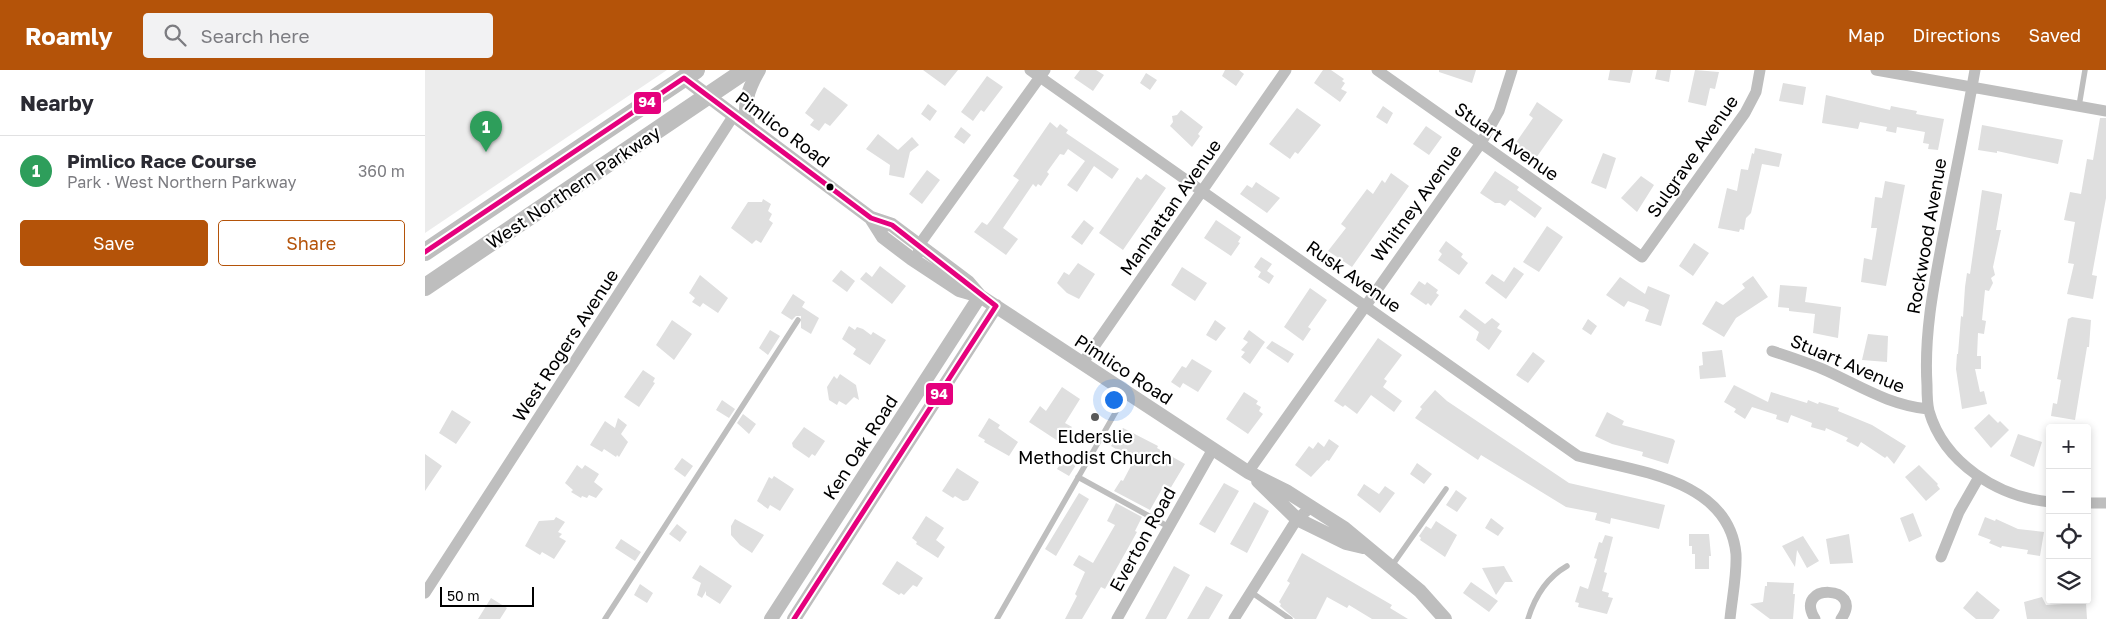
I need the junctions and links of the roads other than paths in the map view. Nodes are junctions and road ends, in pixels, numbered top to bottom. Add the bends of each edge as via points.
1 (746, 70) edge
2 (759, 70) edge
3 (1287, 70) edge
4 (1377, 70) edge
5 (1512, 70) edge
6 (1760, 70) edge
7 (1876, 70) edge
8 (1975, 70) edge
9 (2085, 70) edge
10 (1038, 72) edge
11 (685, 73) edge
12 (1972, 88) junction
13 (708, 96) junction
14 (2079, 106) junction
15 (2106, 111) edge
16 (734, 115) junction
17 (749, 127) junction
18 (1481, 143) junction
19 (1203, 191) junction
20 (871, 218) junction
21 (919, 245) junction
22 (425, 252) edge
23 (1642, 257) joint
24 (919, 263) junction
25 (425, 287) edge
26 (980, 296) junction
27 (1365, 305) junction
28 (996, 306) junction
29 (798, 320) dead end
30 (1772, 351) dead end
31 (1082, 364) junction
32 (1126, 394) junction
33 (1929, 409) junction
34 (1213, 450) junction
35 (1248, 472) junction
36 (1078, 477) junction
37 (1979, 477) junction
38 (1446, 489) dead end
39 (2046, 501) edge
40 (2091, 503) edge
41 (2106, 503) edge
42 (1311, 507) junction
43 (1297, 518) junction
44 (1169, 527) junction
45 (1367, 548) junction
46 (1941, 557) dead end
47 (1567, 566) dead end
48 (1391, 568) junction
49 (1250, 591) junction
50 (425, 593) edge
51 (605, 619) edge
52 (771, 619) edge
53 (794, 619) edge
54 (997, 619) edge
55 (1117, 619) edge
56 (1234, 619) edge
57 (1290, 619) edge
58 (1445, 619) edge
59 (1528, 619) edge
60 (1730, 619) edge
61 (1815, 619) edge
62 (1841, 619) edge

1 - 13 main road, West Northern Parkway
2 - 17 street via 745,101
3 - 19 street, Manhattan Avenue
4 - 18 street, Stuart Avenue
5 - 18 street, Whitney Avenue via 1499,111
6 - 23 street, Sulgrave Avenue via 1756,92 1745,112
7 - 12 street
8 - 12 street, Rockwood Avenue
9 - 14 lane
10 - 19 street, Rusk Avenue
10 - 21 street
11 - 13 street, Pimlico Road
11 - 22 main road, West Northern Parkway
12 - 14 street
12 - 33 street, Rockwood Avenue via 1930,306 1926,367
13 - 16 street, Pimlico Road
13 - 25 main road, West Northern Parkway
14 - 15 street
16 - 17 street, Pimlico Road
16 - 50 street, West Rogers Avenue
17 - 20 street, Pimlico Road
18 - 23 street, Stuart Avenue
18 - 27 street, Whitney Avenue
19 - 27 street, Rusk Avenue
19 - 31 street, Manhattan Avenue
20 - 21 street, Pimlico Road via 892,225
20 - 24 street, Pimlico Road via 883,237
21 - 24 street
21 - 26 street, Pimlico Road via 968,282
24 - 26 street, Pimlico Road via 959,290
26 - 28 street, Pimlico Road
26 - 52 street, Ken Oak Road
27 - 35 street, Whitney Avenue
27 - 60 street, Rusk Avenue via 1578,456 1671,480 1691,488 1707,500 1724,518 1736,556
28 - 31 street, Pimlico Road
28 - 53 street
29 - 51 lane
30 - 33 street, Stuart Avenue via 1825,370 1892,402
31 - 32 street, Pimlico Road
32 - 34 street, Pimlico Road
32 - 36 lane
33 - 37 street via 1943,440
34 - 35 street, Pimlico Road
34 - 44 street, Everton Road
35 - 42 street, Pimlico Road
35 - 43 street, Pimlico Road
36 - 44 lane
36 - 54 lane
37 - 39 street via 2025,497
37 - 46 street via 1959,512
38 - 48 lane
40 - 41 street
42 - 43 street
42 - 45 street, Pimlico Road via 1344,528
43 - 45 street, Pimlico Road via 1346,543
43 - 49 street
44 - 55 street, Everton Road
45 - 48 street, Pimlico Road
47 - 59 lane via 1554,573 1535,598
48 - 58 street, Pimlico Road via 1421,591
49 - 56 street
49 - 57 lane
61 - 62 street via 1811,610 1813,600 1826,591 1839,594 1844,601

